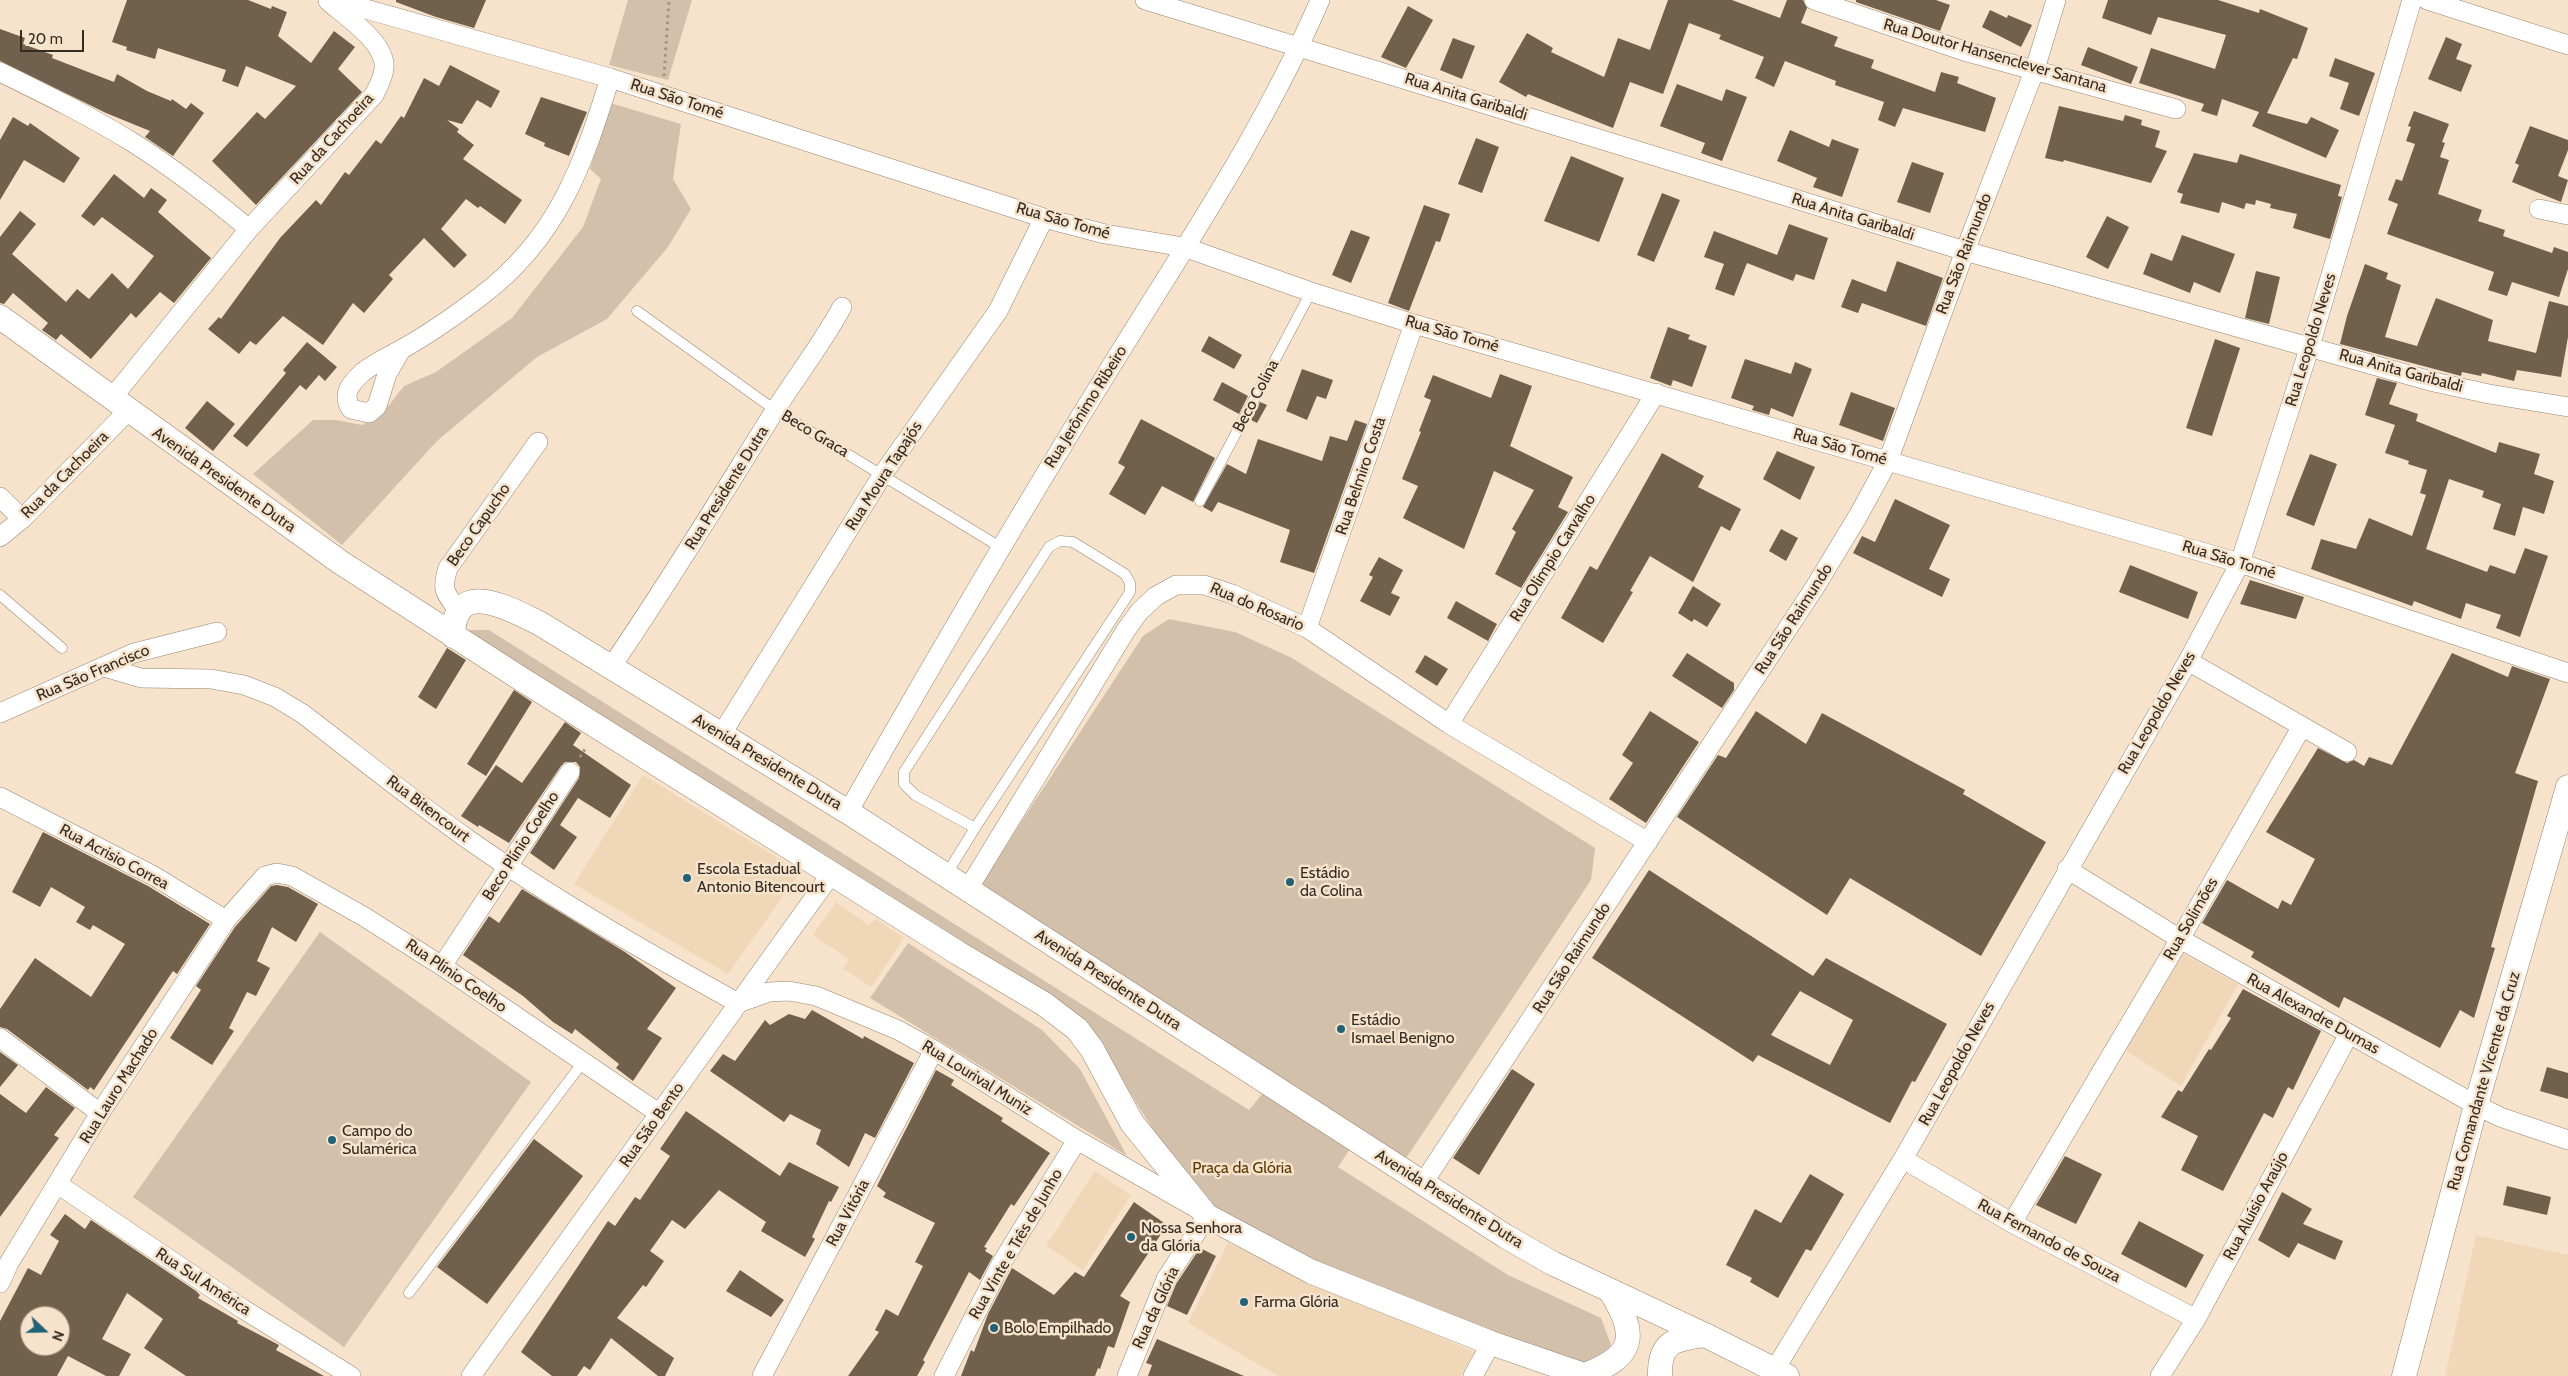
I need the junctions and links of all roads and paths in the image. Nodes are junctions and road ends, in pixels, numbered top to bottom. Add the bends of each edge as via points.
1 (326, 0) edge
2 (334, 0) edge
3 (669, 0) edge
4 (1145, 0) edge
5 (1320, 0) edge
6 (1814, 0) edge
7 (2056, 0) edge
8 (2412, 0) edge
9 (2427, 0) edge
10 (2568, 45) edge
11 (1300, 46) junction
12 (2035, 69) junction
13 (0, 72) edge
14 (610, 78) junction
15 (662, 94) junction
16 (2176, 109) dead end
17 (2539, 209) dead end
18 (2568, 215) edge
19 (1044, 218) junction
20 (249, 228) junction
21 (1184, 247) junction
22 (1965, 251) junction
23 (1311, 292) junction
24 (842, 307) dead end
25 (637, 311) dead end
26 (0, 317) edge
27 (1414, 324) junction
28 (2310, 346) junction
29 (401, 350) dead end
30 (1656, 392) junction
31 (120, 405) junction
32 (2568, 407) edge
33 (775, 410) junction
34 (538, 442) dead end
35 (1888, 461) junction
36 (883, 474) junction
37 (0, 496) edge
38 (1200, 501) dead end
39 (22, 519) junction
40 (0, 537) edge
41 (1000, 547) junction
42 (2240, 563) junction
43 (0, 595) edge
44 (458, 610) junction
45 (1307, 628) junction
46 (218, 632) dead end
47 (453, 636) junction
48 (62, 648) dead end
49 (2188, 661) junction
50 (104, 667) junction
51 (611, 667) junction
52 (2568, 673) edge
53 (0, 713) edge
54 (1449, 724) junction
55 (600, 726) junction
56 (2301, 728) junction
57 (721, 735) junction
58 (2347, 752) dead end
59 (570, 772) joint
60 (2568, 786) edge
61 (0, 797) edge
62 (848, 812) junction
63 (975, 828) junction
64 (1648, 842) junction
65 (508, 867) junction
66 (2067, 869) junction
67 (832, 873) junction
68 (946, 875) junction
69 (968, 889) junction
70 (246, 895) joint
71 (226, 920) junction
72 (2180, 939) junction
73 (442, 966) junction
74 (738, 1003) junction
75 (2349, 1034) junction
76 (0, 1038) edge
77 (934, 1050) junction
78 (583, 1062) junction
79 (2476, 1105) junction
80 (100, 1113) junction
81 (660, 1114) junction
82 (1077, 1140) junction
83 (2568, 1140) edge
84 (1903, 1159) junction
85 (1423, 1183) junction
86 (58, 1185) junction
87 (1204, 1213) junction
88 (2012, 1222) junction
89 (5, 1261) edge
90 (0, 1283) edge
91 (1611, 1292) junction
92 (409, 1293) dead end
93 (2196, 1319) junction
94 (1705, 1335) junction
95 (1491, 1343) junction
96 (1781, 1372) edge
97 (351, 1376) edge
98 (471, 1376) edge
99 (762, 1376) edge
100 (944, 1376) edge
101 (1126, 1376) edge
102 (1473, 1376) edge
103 (1586, 1376) edge
104 (1660, 1376) edge
105 (2160, 1376) edge
106 (2404, 1376) edge

1 - 20 street, Rua da Cachoeira via 371,38 383,56 381,80 374,95
2 - 14 street, Rua São Tomé
3 - 15 path
4 - 11 street, Rua Anita Garibaldi
5 - 11 street, Rua Jerônimo Ribeiro
6 - 12 street, Rua Doutor Hansenclever Santana via 1964,51
7 - 12 street, Rua São Raimundo
8 - 28 street, Rua Leopoldo Neves
9 - 10 street
11 - 21 street, Rua Jerônimo Ribeiro via 1228,178
11 - 22 street, Rua Anita Garibaldi
12 - 16 street, Rua Doutor Hansenclever Santana
12 - 22 street, Rua São Raimundo
13 - 20 street via 131,142
14 - 15 street, Rua São Tomé
14 - 29 street via 572,186 532,245 482,296
15 - 19 street, Rua São Tomé
17 - 18 street
19 - 21 street, Rua São Tomé via 1105,234
19 - 36 street, Rua Moura Tapajós via 998,311
20 - 31 street, Rua da Cachoeira
21 - 23 street, Rua São Tomé
21 - 41 street, Rua Jerônimo Ribeiro
22 - 28 street, Rua Anita Garibaldi
22 - 35 street, Rua São Raimundo
23 - 27 street, Rua São Tomé
23 - 38 lane, Beco Colina
24 - 33 street, Rua Presidente Dutra
25 - 33 lane, Beco Graca
26 - 31 street, Avenida Presidente Dutra
27 - 30 street, Rua São Tomé
27 - 45 street, Rua Belmiro Costa
28 - 32 street, Rua Anita Garibaldi via 2434,382
28 - 42 street, Rua Leopoldo Neves
30 - 35 street, Rua São Tomé
30 - 54 street, Rua Olimpio Carvalho
31 - 39 street, Rua da Cachoeira
31 - 47 street, Avenida Presidente Dutra via 340,562
33 - 36 lane, Beco Graca
33 - 51 street, Rua Presidente Dutra via 676,572
34 - 44 street, Beco Capucho via 448,568 444,592
35 - 42 street, Rua São Tomé
35 - 64 street, Rua São Raimundo via 1815,587
36 - 41 lane, Beco Graca
36 - 57 street, Rua Moura Tapajós
37 - 39 street
39 - 40 street, Rua da Cachoeira
41 - 62 street, Rua Jerônimo Ribeiro
42 - 49 street, Rua Leopoldo Neves
42 - 52 street, Rua São Tomé
43 - 48 lane
44 - 47 street
44 - 51 street, Avenida Presidente Dutra via 471,602 487,601 501,605 539,623
45 - 54 street, Rua do Rosario
45 - 69 street, Rua do Rosario via 1204,584 1176,585 1156,596 1126,630
46 - 50 street, Rua São Francisco via 134,653
47 - 55 street, Avenida Presidente Dutra
49 - 56 street
49 - 66 street, Rua Leopoldo Neves
50 - 53 street, Rua São Francisco
50 - 65 street, Rua Bitencourt via 141,678 211,679 244,685 275,697 303,714
51 - 57 street, Avenida Presidente Dutra
54 - 64 street, Rua do Rosario
55 - 59 path
55 - 67 street, Avenida Presidente Dutra
56 - 58 street
56 - 72 street, Rua Solimões
57 - 62 street, Avenida Presidente Dutra
59 - 65 street, Beco Plínio Coelho
60 - 79 street, Rua Comandante Vicente da Cruz
61 - 71 street, Rua Acrisio Correa via 154,876
62 - 68 street, Avenida Presidente Dutra
63 - 63 lane via 1130,592 1130,582 1125,574 1073,542 1060,541 1049,546 904,772 904,784 915,795
63 - 68 lane
64 - 85 street, Rua São Raimundo
65 - 73 street, Beco Plínio Coelho
65 - 74 street, Rua Bitencourt
66 - 72 street, Rua Alexandre Dumas
66 - 84 street, Rua Leopoldo Neves
67 - 74 street, Rua São Bento
67 - 87 street, Avenida Presidente Dutra via 1044,1004 1077,1029 1092,1049 1132,1123
68 - 69 street, Avenida Presidente Dutra
69 - 85 street, Avenida Presidente Dutra
70 - 71 street, Rua Lauro Machado
70 - 73 street, Rua Plínio Coelho via 265,876 277,873 292,876 322,890
71 - 80 street, Rua Lauro Machado
72 - 75 street, Rua Alexandre Dumas
72 - 88 street, Rua Solimões
73 - 78 street, Rua Plínio Coelho
74 - 77 street, Rua Lourival Muniz via 770,992 789,991 816,996 898,1030
74 - 81 street, Rua São Bento
75 - 79 street, Rua Alexandre Dumas
75 - 93 street, Rua Aluísio Araújo
76 - 80 street
77 - 82 street, Rua Lourival Muniz
77 - 99 street, Rua Vitória
78 - 81 street, Rua Plínio Coelho
78 - 92 lane
79 - 83 street, Rua Alexandre Dumas via 2500,1117
79 - 106 street, Rua Comandante Vicente da Cruz
80 - 86 street, Rua Lauro Machado
81 - 98 street, Rua São Bento
82 - 87 street, Rua Lourival Muniz
82 - 100 street, Rua Vinte e Três de Junho via 1001,1264
84 - 88 street, Rua Fernando de Souza
84 - 96 street, Rua Leopoldo Neves
85 - 91 street, Avenida Presidente Dutra via 1552,1263
86 - 89 street, Rua Lauro Machado
86 - 97 street, Rua Sul América via 243,1309
87 - 95 street, Avenida Presidente Dutra via 1312,1272
87 - 101 street, Rua da Glória via 1166,1279
88 - 93 street, Rua Fernando de Souza
89 - 90 street, Rua Lauro Machado
91 - 94 street, Avenida Presidente Dutra
91 - 103 street via 1624,1313 1628,1338 1617,1359
93 - 105 street, Rua Aluísio Araújo
94 - 96 street, Avenida Presidente Dutra
94 - 104 street via 1677,1339 1666,1348
95 - 102 street
95 - 103 street, Avenida Presidente Dutra

